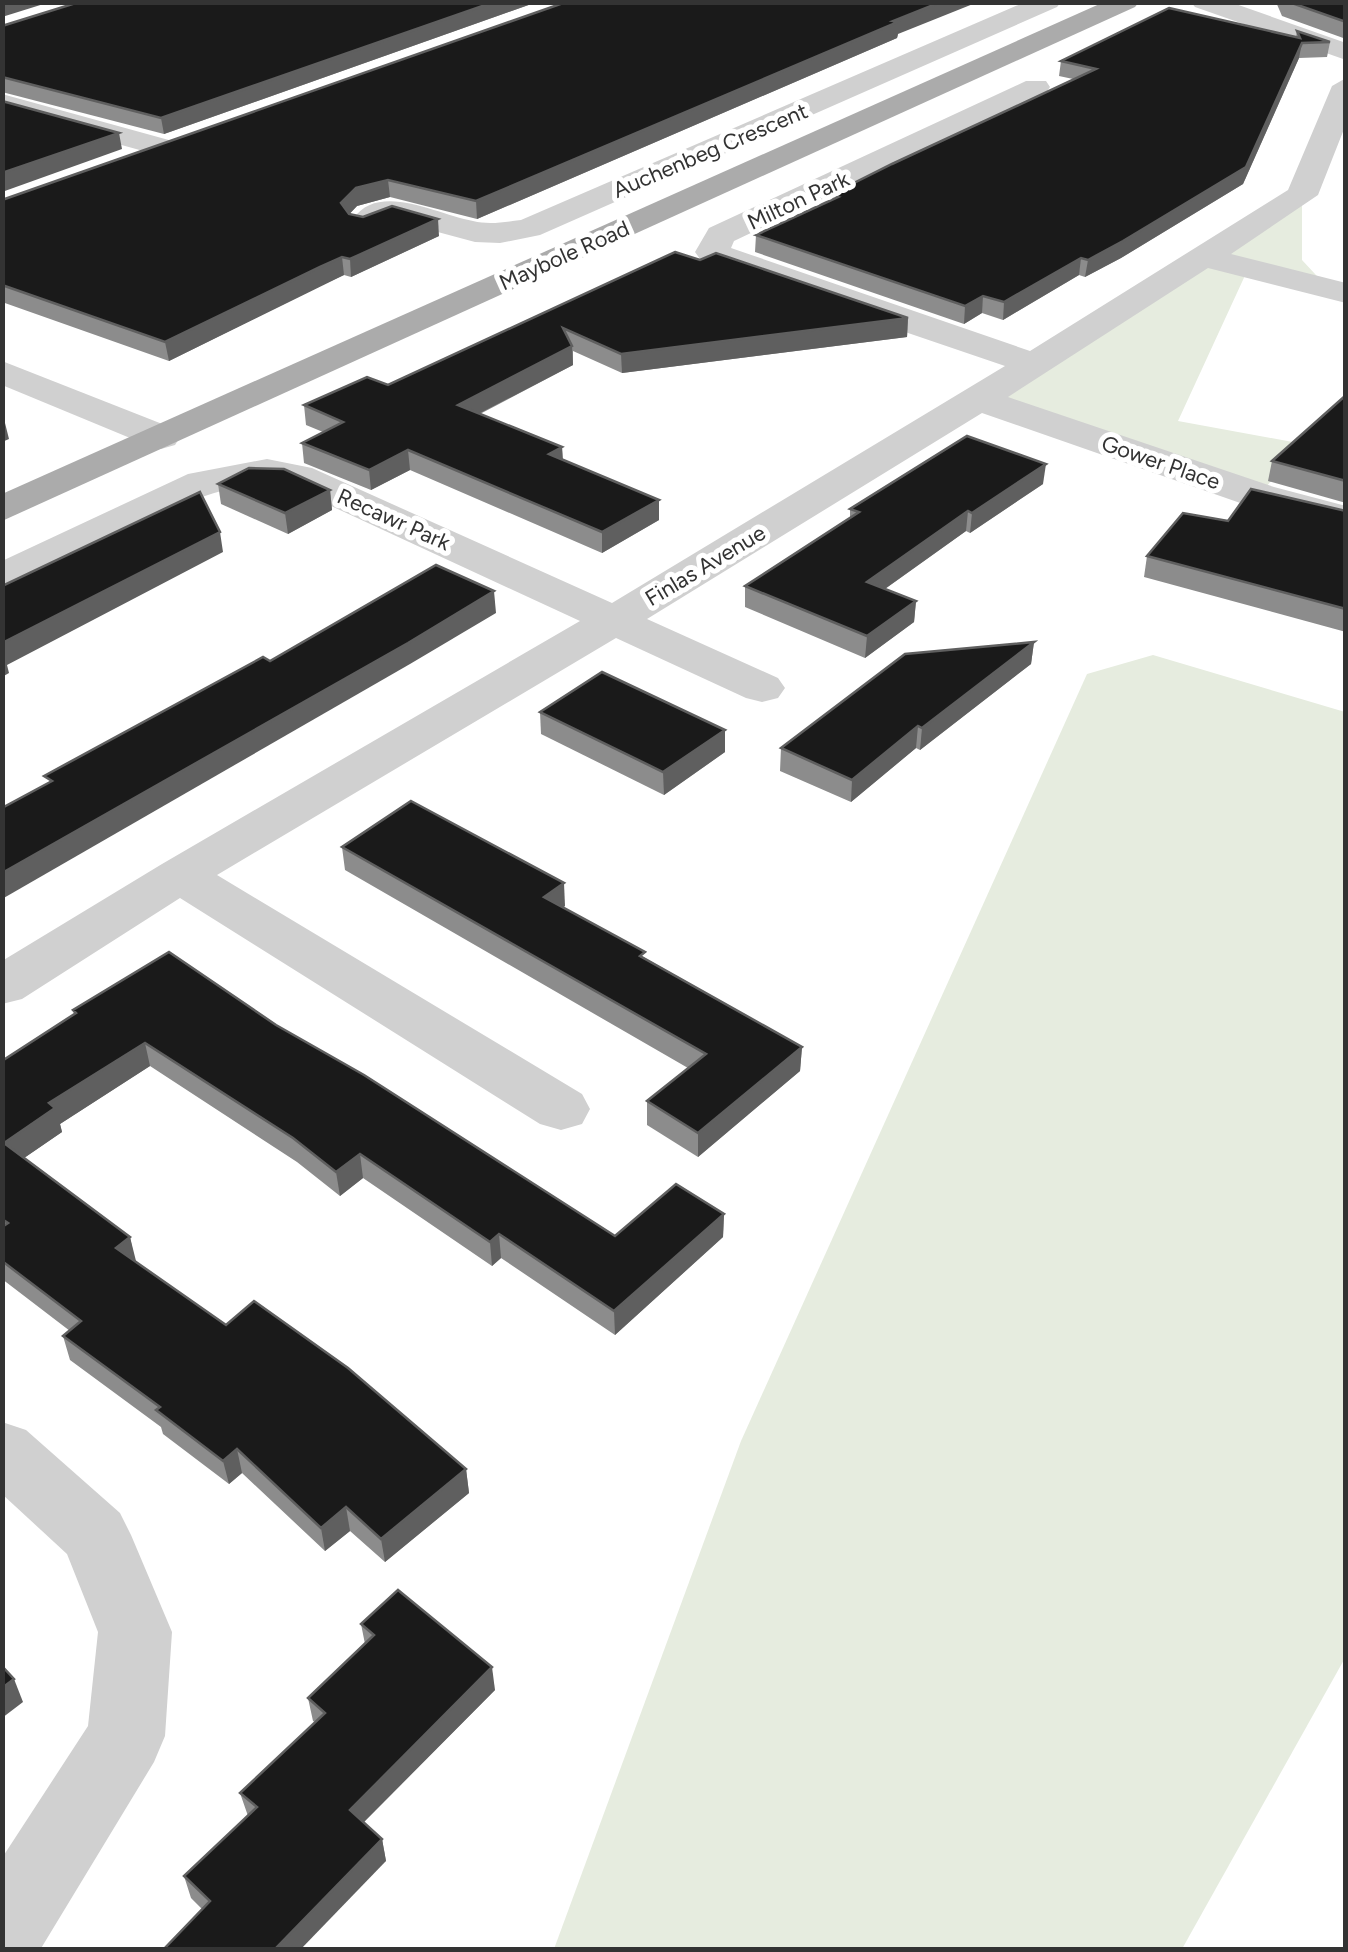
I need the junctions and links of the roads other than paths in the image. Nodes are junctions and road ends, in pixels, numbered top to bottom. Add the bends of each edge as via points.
1 (1048, 2) edge
2 (1126, 2) edge
3 (1204, 2) edge
4 (978, 34) junction
5 (1027, 46) junction
6 (1346, 52) edge
7 (1346, 86) edge
8 (1036, 88) dead end
9 (2, 103) edge
10 (200, 136) edge
11 (165, 148) junction
12 (111, 167) edge
13 (363, 222) edge
14 (1203, 257) junction
15 (1346, 292) edge
16 (1034, 364) junction
17 (2, 372) edge
18 (978, 399) junction
19 (160, 437) junction
20 (2, 509) edge
21 (1346, 519) edge
22 (2, 576) edge
23 (616, 619) junction
24 (762, 688) dead end
25 (180, 875) junction
26 (2, 986) edge
27 (561, 1109) dead end
28 (2, 1450) edge
29 (2, 1934) edge

1 - 4 street, Auchenbeg Crescent
2 - 5 main road, Maybole Road
3 - 6 street
4 - 5 street
4 - 13 street, Auchenbeg Crescent via 529,228 475,232 390,209
5 - 19 main road, Maybole Road
7 - 14 street, Finlas Avenue via 1302,195
8 - 16 street, Milton Park via 722,235 712,252
9 - 11 street
10 - 11 street
11 - 12 street
14 - 15 street
14 - 16 street, Finlas Avenue
16 - 18 street, Finlas Avenue
17 - 19 street
18 - 21 street, Gower Place
18 - 23 street, Finlas Avenue
19 - 20 main road, Maybole Road
22 - 23 street, Recawr Park via 202,483 268,471 298,476
23 - 24 street, Recawr Park
23 - 25 street, Finlas Avenue
25 - 26 street, Finlas Avenue
25 - 27 street
28 - 29 street via 95,1535 135,1632 126,1736

